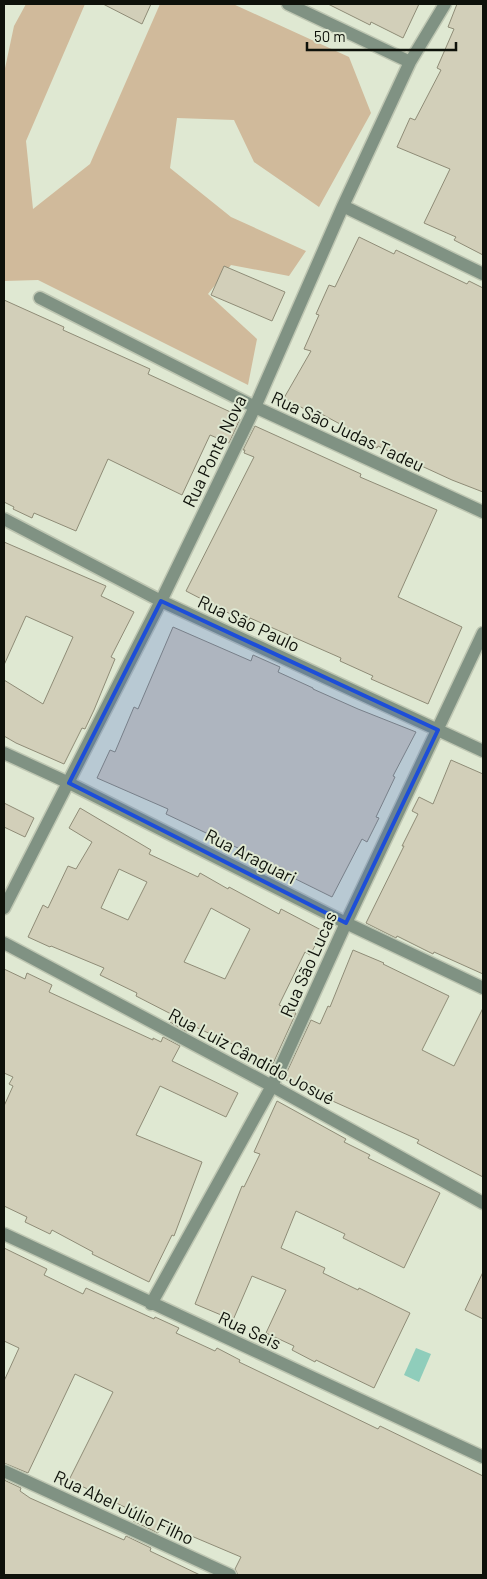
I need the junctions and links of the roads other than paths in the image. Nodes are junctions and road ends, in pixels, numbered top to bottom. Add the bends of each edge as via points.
1 (288, 4) edge
2 (445, 4) edge
3 (410, 62) junction
4 (343, 206) junction
5 (483, 274) edge
6 (40, 298) dead end
7 (255, 407) junction
8 (483, 512) edge
9 (4, 519) edge
10 (161, 601) junction
11 (483, 633) edge
12 (438, 730) junction
13 (483, 751) edge
14 (4, 753) edge
15 (69, 784) junction
16 (4, 908) edge
17 (346, 923) junction
18 (4, 943) edge
19 (483, 988) edge
20 (272, 1086) junction
21 (483, 1202) edge
22 (4, 1234) edge
23 (151, 1304) junction
24 (483, 1457) edge
25 (4, 1471) edge
26 (230, 1575) edge

1 - 3 street
2 - 3 street, Rua Ponte Nova
3 - 4 street, Rua Ponte Nova
4 - 5 street
4 - 7 street, Rua Ponte Nova
6 - 7 street, Rua São Judas Tadeu
7 - 8 street, Rua São Judas Tadeu
7 - 10 street, Rua Ponte Nova
9 - 10 street, Rua São Paulo
10 - 12 street, Rua São Paulo
10 - 15 street, Rua Ponte Nova
11 - 12 street, Rua São Lucas
12 - 13 street, Rua São Paulo
12 - 17 street, Rua São Lucas
14 - 15 street, Rua Araguari
15 - 16 street, Rua Ponte Nova
15 - 17 street, Rua Araguari
17 - 19 street, Rua Araguari
17 - 20 street, Rua São Lucas
18 - 20 street, Rua Luiz Cândido Josué
20 - 21 street, Rua Luiz Cândido Josué
20 - 23 street, Rua São Lucas
22 - 23 street, Rua Seis
23 - 24 street, Rua Seis
25 - 26 street, Rua Abel Júlio Filho

